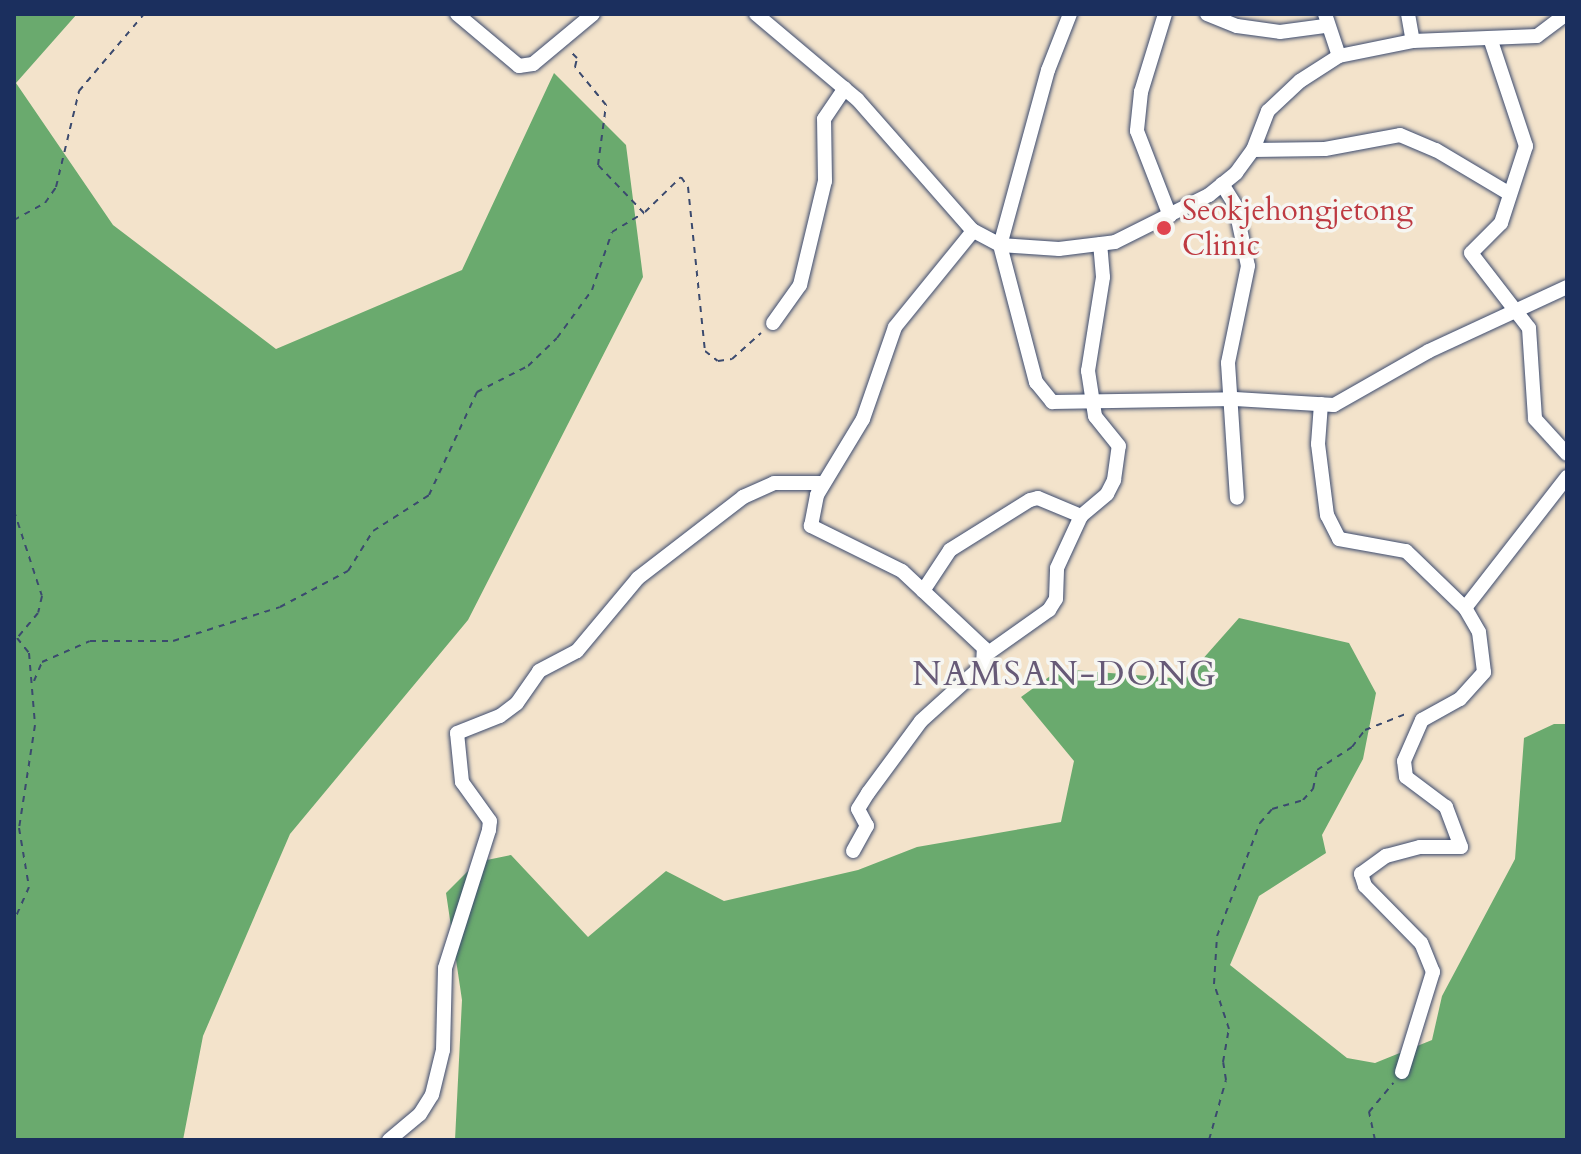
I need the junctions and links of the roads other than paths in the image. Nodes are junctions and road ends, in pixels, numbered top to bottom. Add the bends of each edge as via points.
1 (457, 14) edge
2 (593, 14) edge
3 (756, 14) edge
4 (1070, 14) edge
5 (1165, 14) edge
6 (1207, 14) edge
7 (1408, 14) edge
8 (1566, 14) edge
9 (1325, 20) edge
10 (1413, 41) junction
11 (1491, 41) junction
12 (1339, 56) junction
13 (845, 88) junction
14 (1253, 150) junction
15 (1222, 184) junction
16 (1510, 194) junction
17 (1170, 216) junction
18 (973, 231) junction
19 (1100, 244) junction
20 (1000, 245) junction
21 (1567, 287) edge
22 (1518, 311) junction
23 (773, 323) road end
24 (1235, 399) junction
25 (1091, 402) junction
26 (1321, 404) junction
27 (1567, 454) edge
28 (1567, 477) edge
29 (822, 483) junction
30 (1237, 498) dead end
31 (1081, 516) junction
32 (923, 591) junction
33 (1465, 608) junction
34 (984, 656) junction
35 (853, 851) dead end
36 (1402, 1072) road end
37 (389, 1140) edge

1 - 2 street via 519,66 533,64
3 - 13 street
4 - 20 street via 1048,70
5 - 17 street via 1141,92 1137,131
6 - 9 street via 1237,26 1280,32
7 - 10 street
8 - 11 street via 1537,36
9 - 12 street
10 - 11 street
10 - 12 street
11 - 16 street via 1526,146
12 - 14 street via 1300,81 1268,111
13 - 18 street
13 - 23 street via 824,119 825,181 800,285
14 - 15 street
14 - 16 street via 1325,149 1400,135
15 - 17 street
15 - 24 street via 1235,205 1248,266 1228,363
16 - 22 street via 1501,223 1471,253
17 - 19 street
18 - 20 street
18 - 29 street via 895,327 863,419
19 - 20 street via 1059,249
19 - 25 street via 1103,277 1089,352
20 - 25 street via 1036,382 1052,402
21 - 22 street
22 - 26 street via 1429,351 1334,405
22 - 27 street via 1533,345 1535,419
24 - 25 street
24 - 26 street
24 - 30 street
25 - 31 street via 1095,416 1116,438 1119,459 1107,494
26 - 33 street via 1318,444 1327,515 1339,539 1406,551
28 - 33 street
29 - 32 street via 811,526 902,571
29 - 37 street via 774,483 743,497 638,578 577,651 539,671 517,703 500,716 457,733 462,782 490,821 489,830 445,968 443,1050 432,1095 420,1114
31 - 32 street via 1038,498 1030,500 950,550
31 - 34 street via 1057,568 1056,599 1049,610
32 - 34 street via 984,648
33 - 36 street via 1479,632 1484,672 1475,688 1422,720 1404,761 1406,777 1446,807 1461,847 1397,853 1368,865 1361,874 1365,886 1421,943 1433,972
34 - 35 street via 983,665 921,721 868,793 858,809 867,826

